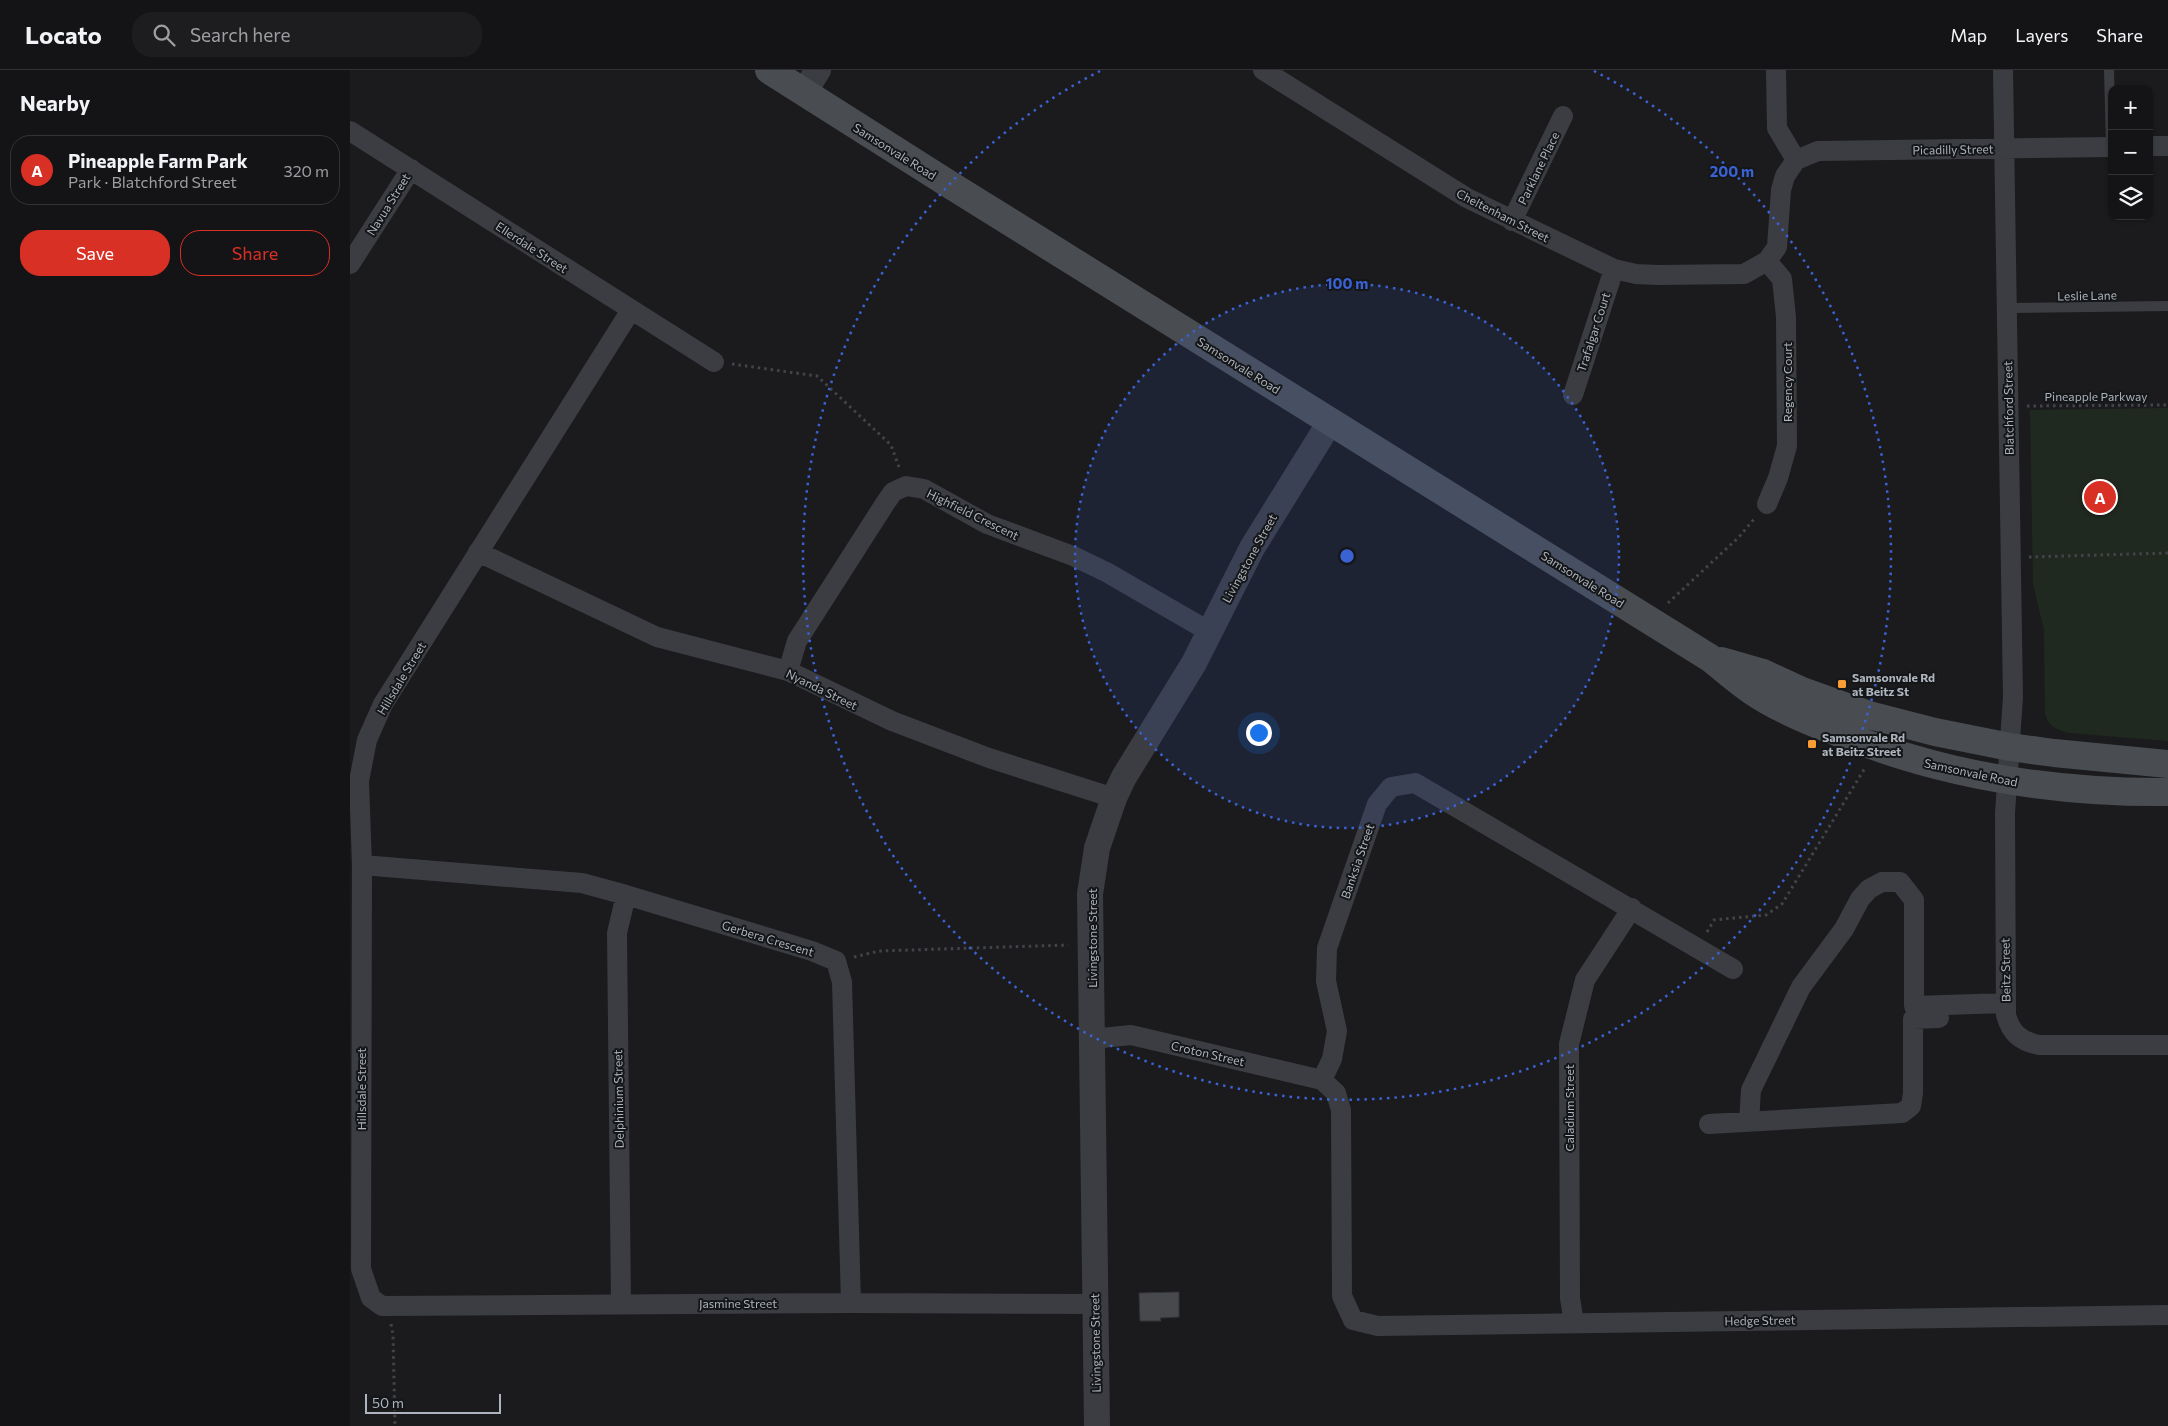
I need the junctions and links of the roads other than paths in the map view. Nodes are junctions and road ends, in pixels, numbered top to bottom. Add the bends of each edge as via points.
1 (770, 70) edge
2 (1263, 70) edge
3 (1776, 70) edge
4 (2003, 70) edge
5 (2109, 70) edge
6 (811, 81) edge
7 (1564, 116) dead end
8 (2111, 130) edge
9 (350, 132) edge
10 (2153, 146) edge
11 (2168, 146) edge
12 (2108, 147) edge
13 (2004, 148) junction
14 (1796, 160) junction
15 (410, 168) junction
16 (1512, 220) junction
17 (1767, 262) junction
18 (350, 264) edge
19 (1614, 269) junction
20 (2168, 306) edge
21 (2006, 308) junction
22 (631, 310) junction
23 (714, 362) road end
24 (1573, 395) dead end
25 (1330, 422) junction
26 (1766, 504) road end
27 (478, 552) junction
28 (1210, 632) junction
29 (1710, 658) junction
30 (788, 671) junction
31 (2010, 747) junction
32 (2168, 764) edge
33 (2006, 781) junction
34 (2168, 792) edge
35 (1114, 798) junction
36 (362, 865) junction
37 (626, 895) junction
38 (1632, 908) junction
39 (1733, 969) dead end
40 (2006, 1009) junction
41 (1092, 1039) junction
42 (2168, 1045) edge
43 (1322, 1080) junction
44 (1749, 1122) junction
45 (1709, 1124) dead end
46 (851, 1303) junction
47 (621, 1304) junction
48 (1095, 1304) junction
49 (386, 1313) joint
50 (2168, 1315) edge
51 (1574, 1322) junction
52 (1096, 1426) edge

1 - 6 main road, Samsonvale Road
2 - 16 street, Cheltenham Street via 1467,198
3 - 14 street via 1776,128
4 - 13 street, Blatchford Street
5 - 8 lane
6 - 25 main road, Samsonvale Road
7 - 16 street, Parklane Place
9 - 15 street, Ellerdale Street
10 - 11 street
12 - 13 street, Picadilly Street
13 - 14 street, Picadilly Street via 1818,152
13 - 21 street, Blatchford Street
14 - 17 street via 1780,190 1777,247
15 - 18 street, Navua Street
15 - 22 street, Ellerdale Street
16 - 19 street, Cheltenham Street
17 - 19 street, Cheltenham Street via 1744,274 1658,276
17 - 26 street, Regency Court via 1782,279 1786,317 1787,446
19 - 24 street, Trafalgar Court
20 - 21 lane, Leslie Lane
21 - 31 street, Blatchford Street via 2013,697
22 - 23 street, Ellerdale Street
22 - 27 street, Hillsdale Street
25 - 28 street, Livingstone Street via 1252,548
25 - 29 main road, Samsonvale Road
27 - 30 street, Nyanda Street via 657,637
27 - 36 street, Hillsdale Street via 383,704 367,740 359,781
28 - 30 street, Highfield Crescent via 1073,556 987,524 924,490 906,486 894,492 886,502 797,641
28 - 35 street, Livingstone Street
29 - 31 main road, Samsonvale Road via 1762,673 1869,715
29 - 33 main road, Samsonvale Road via 1752,691 1815,724 1920,762
30 - 35 street, Nyanda Street via 892,721 989,758
31 - 32 main road, Samsonvale Road
31 - 33 street, Beitz Street
33 - 34 main road, Samsonvale Road via 2082,790
33 - 40 street, Beitz Street
35 - 41 street, Livingstone Street via 1097,848 1090,894
36 - 37 street, Gerbera Crescent via 582,884
36 - 49 street, Hillsdale Street via 361,1269 371,1298
37 - 46 street, Gerbera Crescent via 836,961 842,982
37 - 47 street, Delphinium Street via 617,933
38 - 39 street, Banksia Street
38 - 43 street, Banksia Street via 1415,783 1391,786 1377,804 1327,948 1326,981 1337,1032 1332,1059
38 - 51 street, Caladium Street via 1585,980 1569,1044 1570,1298
40 - 42 street, Beitz Street via 2014,1034 2039,1045
40 - 44 street via 1914,1019 1913,1093 1911,1106 1902,1113
40 - 44 street via 1914,1006 1914,900 1900,882 1882,882 1860,899 1844,929 1801,987 1751,1090
41 - 43 street, Croton Street via 1131,1034
41 - 48 street, Livingstone Street
43 - 51 street, Hedge Street via 1336,1093 1341,1110 1342,1296 1353,1320 1378,1326
44 - 45 street
46 - 47 street, Jasmine Street
46 - 48 street, Jasmine Street
47 - 49 street, Jasmine Street
48 - 52 street, Livingstone Street
50 - 51 street, Hedge Street

